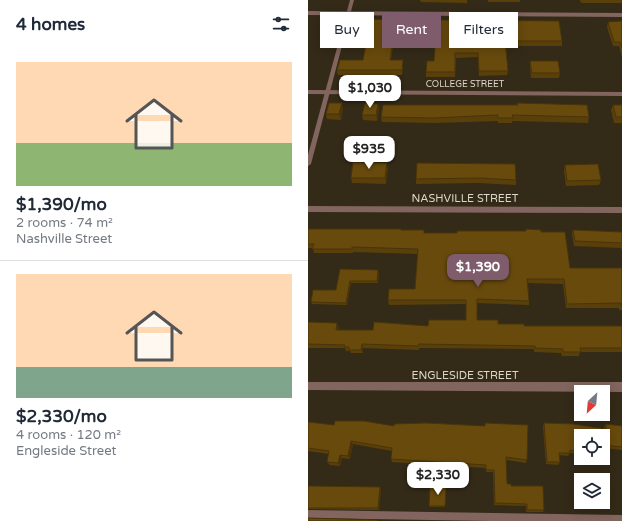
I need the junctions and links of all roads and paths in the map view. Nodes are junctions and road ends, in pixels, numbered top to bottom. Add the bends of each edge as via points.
1 (352, 0) edge
2 (348, 12) edge
3 (308, 13) edge
4 (320, 13) edge
5 (374, 13) edge
6 (622, 15) edge
7 (339, 48) edge
8 (308, 92) edge
9 (327, 92) junction
10 (622, 94) edge
11 (308, 164) edge
12 (308, 209) edge
13 (622, 210) edge
14 (308, 386) edge
15 (622, 387) edge
16 (308, 514) edge
17 (622, 519) edge

1 - 2 lane
3 - 4 street
5 - 6 street
7 - 9 lane
8 - 9 street, COLLEGE STREET
9 - 10 street, COLLEGE STREET
9 - 11 lane
12 - 13 street, NASHVILLE STREET
14 - 15 street, ENGLESIDE STREET
16 - 17 lane

